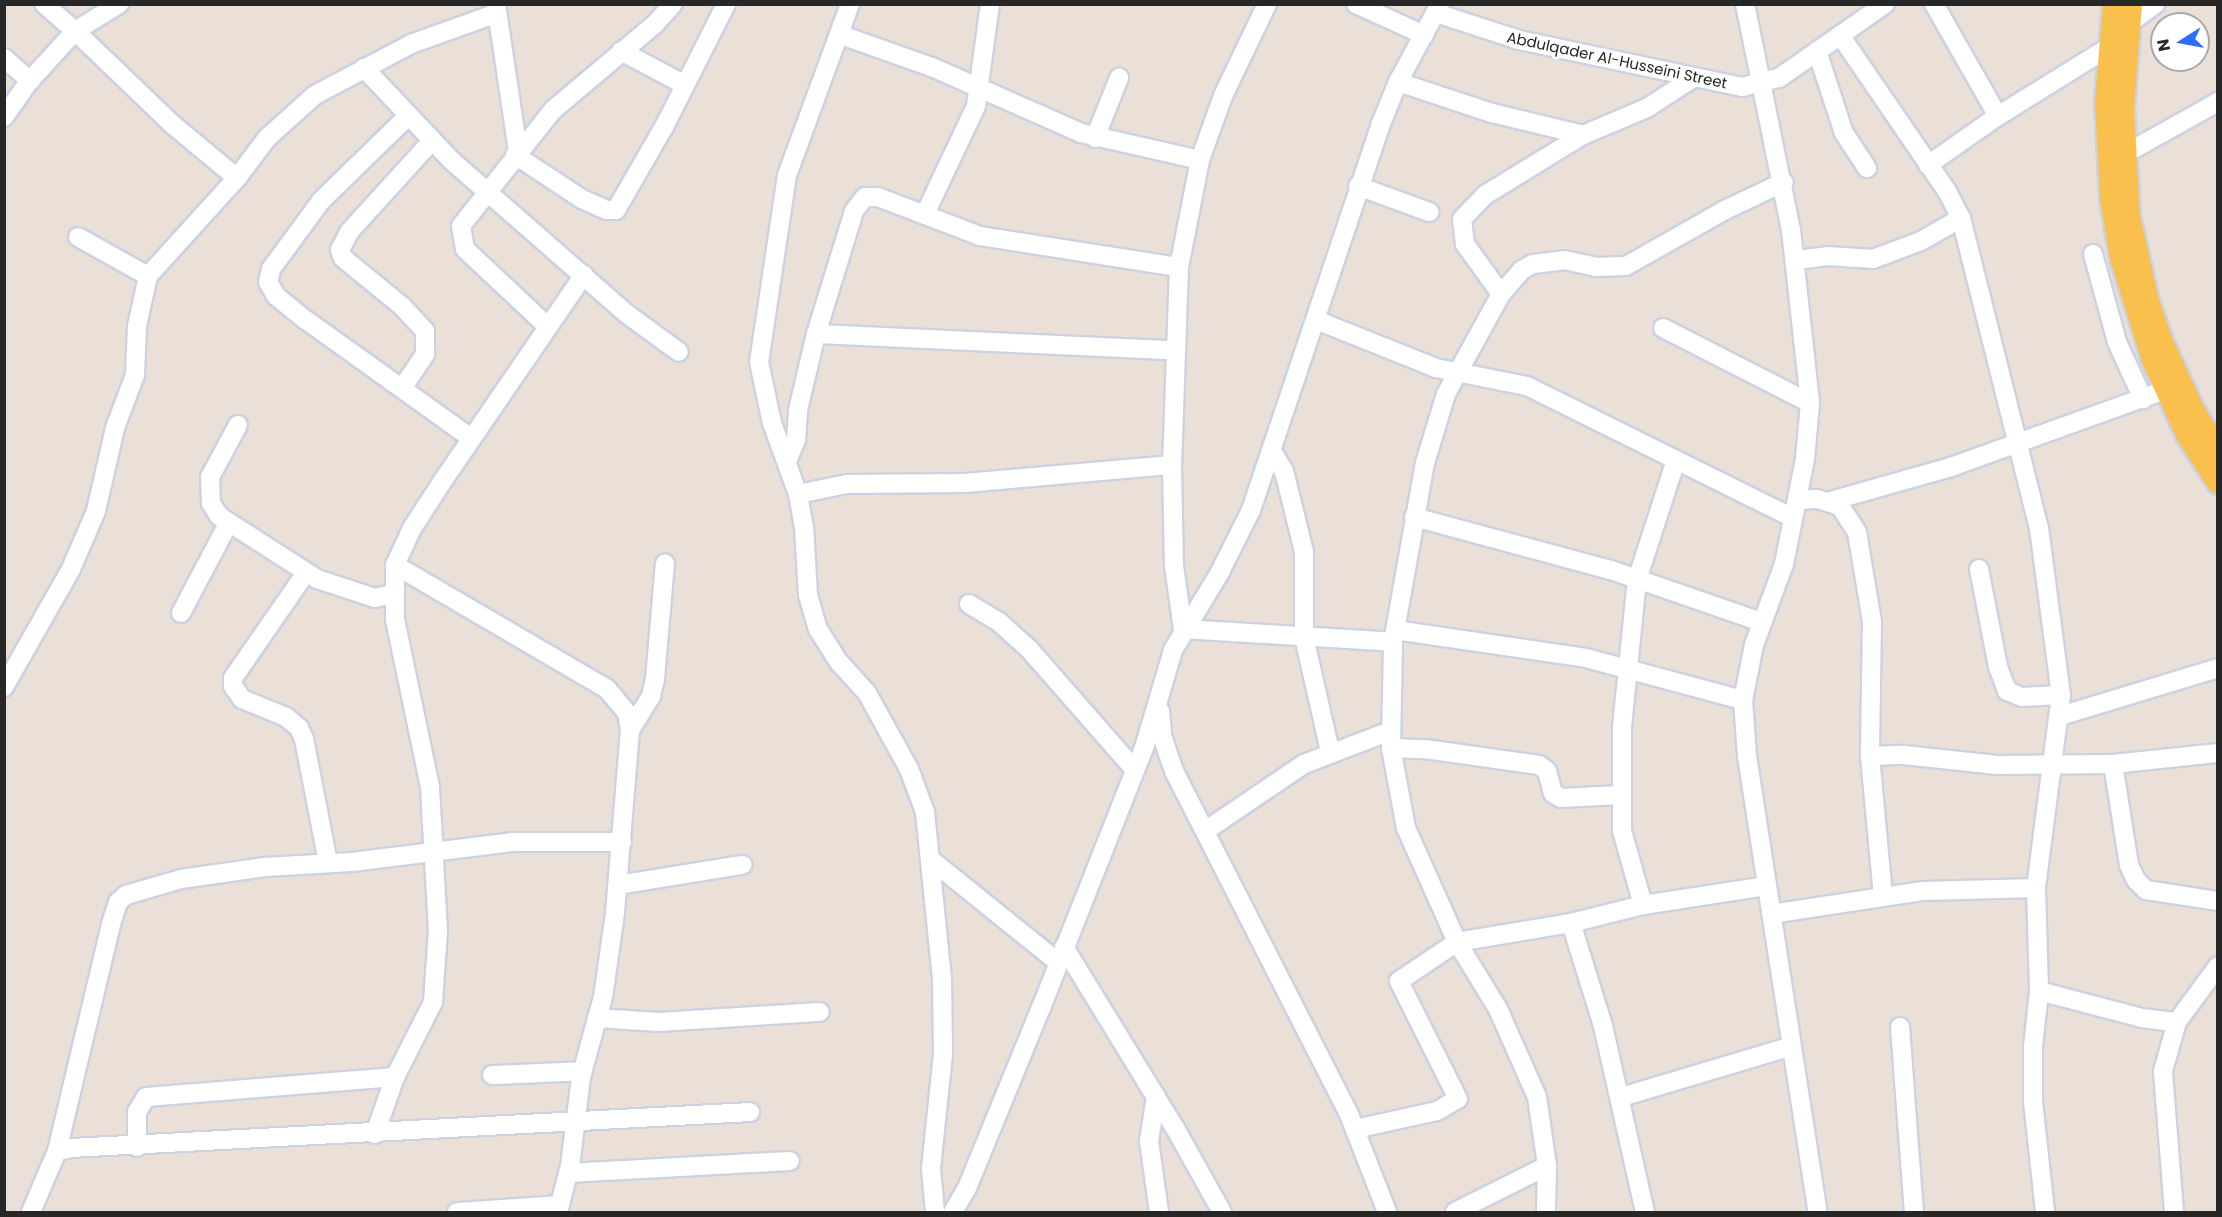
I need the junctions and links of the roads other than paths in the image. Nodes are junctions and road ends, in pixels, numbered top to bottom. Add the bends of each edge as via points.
1 (44, 4) edge
2 (119, 4) edge
3 (673, 4) edge
4 (726, 4) edge
5 (850, 4) edge
6 (990, 4) edge
7 (1267, 4) edge
8 (1356, 4) edge
9 (1745, 4) edge
10 (1885, 4) edge
11 (1934, 4) edge
12 (2114, 4) edge
13 (2156, 4) edge
14 (496, 9) edge
15 (1438, 9) edge
16 (2129, 14) edge
17 (75, 31) junction
18 (841, 35) junction
19 (1424, 35) junction
20 (1840, 35) junction
21 (2109, 48) junction
22 (621, 51) junction
23 (1817, 51) junction
24 (4, 58) edge
25 (364, 68) junction
26 (1119, 78) dead end
27 (1693, 78) junction
28 (30, 81) junction
29 (1398, 82) junction
30 (685, 85) junction
31 (1761, 85) junction
32 (980, 88) junction
33 (2217, 102) edge
34 (1998, 116) junction
35 (4, 117) edge
36 (407, 117) junction
37 (1583, 135) junction
38 (1095, 138) junction
39 (431, 142) junction
40 (517, 153) junction
41 (2123, 155) junction
42 (1200, 159) junction
43 (1928, 165) junction
44 (1867, 168) dead end
45 (237, 178) junction
46 (1784, 182) junction
47 (1358, 186) junction
48 (487, 192) junction
49 (1429, 212) dead end
50 (925, 214) junction
51 (1961, 218) junction
52 (78, 237) dead end
53 (2093, 254) dead end
54 (1796, 260) junction
55 (1179, 267) junction
56 (584, 275) junction
57 (148, 276) junction
58 (1501, 294) junction
59 (1316, 320) junction
60 (547, 326) junction
61 (1663, 328) dead end
62 (816, 334) junction
63 (1174, 350) junction
64 (680, 352) dead end
65 (1458, 373) junction
66 (403, 387) junction
67 (2165, 390) junction
68 (2143, 399) junction
69 (1810, 403) junction
70 (238, 425) dead end
71 (471, 438) junction
72 (2020, 444) junction
73 (2217, 450) edge
74 (1273, 453) junction
75 (1676, 460) junction
76 (787, 461) junction
77 (1172, 465) junction
78 (2217, 483) edge
79 (798, 494) junction
80 (1798, 500) junction
81 (1831, 501) junction
82 (1414, 517) junction
83 (1793, 518) junction
84 (228, 524) junction
85 (664, 563) dead end
86 (395, 565) junction
87 (1979, 569) dead end
88 (305, 574) junction
89 (1637, 580) junction
90 (392, 594) junction
91 (969, 604) dead end
92 (181, 613) dead end
93 (1761, 622) junction
94 (1183, 629) junction
95 (1394, 636) junction
96 (1304, 637) junction
97 (2217, 668) edge
98 (1628, 669) junction
99 (4, 687) edge
100 (2061, 695) junction
101 (1743, 700) junction
102 (1160, 704) junction
103 (2060, 716) junction
104 (630, 730) junction
105 (1390, 740) junction
106 (1330, 751) junction
107 (2217, 753) edge
108 (1870, 756) junction
109 (2051, 763) junction
110 (2113, 764) junction
111 (1135, 770) junction
112 (1620, 795) junction
113 (1205, 831) junction
114 (622, 842) junction
115 (436, 850) junction
116 (931, 860) junction
117 (328, 862) junction
118 (742, 865) dead end
119 (618, 885) junction
120 (1766, 886) junction
121 (2036, 888) junction
122 (1883, 896) junction
123 (2217, 901) edge
124 (1643, 905) junction
125 (1771, 914) junction
126 (1571, 923) junction
127 (1457, 942) junction
128 (1061, 955) junction
129 (2213, 976) edge
130 (2039, 991) junction
131 (820, 1012) dead end
132 (597, 1018) junction
133 (2177, 1022) junction
134 (1900, 1027) dead end
135 (1792, 1046) junction
136 (582, 1071) junction
137 (492, 1075) dead end
138 (395, 1077) junction
139 (1156, 1096) junction
140 (1621, 1097) junction
141 (750, 1112) dead end
142 (575, 1123) junction
143 (1355, 1129) junction
144 (375, 1134) junction
145 (137, 1147) junction
146 (57, 1151) junction
147 (790, 1161) dead end
148 (1547, 1166) junction
149 (568, 1173) junction
150 (558, 1209) edge
151 (31, 1212) edge
152 (457, 1212) edge
153 (935, 1212) edge
154 (953, 1212) edge
155 (1159, 1212) edge
156 (1222, 1212) edge
157 (1387, 1212) edge
158 (1455, 1212) edge
159 (1546, 1212) edge
160 (1645, 1212) edge
161 (1818, 1212) edge
162 (1914, 1212) edge
163 (2045, 1212) edge
164 (2174, 1212) edge

1 - 17 street
2 - 17 street
3 - 22 street
4 - 30 street
5 - 18 street
6 - 32 street
7 - 42 street via 1223,96
8 - 19 street
9 - 31 street
10 - 20 street, Abdulqader Al-Husseini Street
11 - 34 street
12 - 21 main road
13 - 16 street
14 - 25 street
14 - 40 street
15 - 19 street
15 - 27 street, Abdulqader Al-Husseini Street via 1519,40
16 - 41 main road
17 - 28 street
17 - 45 street via 172,124
18 - 32 street
18 - 76 street via 787,175 761,341 762,384
19 - 29 street
20 - 23 street, Abdulqader Al-Husseini Street
20 - 43 street
21 - 34 street
21 - 67 main road via 2106,102 2111,199 2129,290
22 - 30 street
22 - 40 street via 567,97
23 - 31 street, Abdulqader Al-Husseini Street via 1779,78
23 - 44 street via 1844,133
24 - 28 street
25 - 36 street
25 - 45 street via 291,113
26 - 38 street
27 - 31 street, Abdulqader Al-Husseini Street via 1742,87
27 - 37 street via 1647,108
28 - 35 street
29 - 37 street via 1492,114
29 - 47 street
30 - 40 street via 616,210 582,199
31 - 46 street
32 - 38 street
32 - 50 street via 965,131
33 - 41 street
34 - 43 street
36 - 39 street
36 - 66 street via 321,201 271,269 268,282 276,296 306,320
37 - 58 street via 1485,195 1462,219 1464,244
38 - 42 street
39 - 48 street
39 - 66 street via 349,232 340,250 343,258 403,307 425,331 425,354
40 - 48 street
41 - 73 main road via 2129,216 2148,301 2176,375
42 - 55 street
43 - 51 street
45 - 57 street
46 - 54 street
46 - 58 street via 1626,266 1596,267 1564,260 1533,264
47 - 49 street
47 - 59 street
48 - 56 street
48 - 60 street via 461,226 465,249
50 - 55 street via 980,236
50 - 62 street via 878,197 859,201
51 - 54 street via 1921,241 1873,259 1828,256
51 - 72 street
52 - 57 street
53 - 68 street via 2114,333
54 - 69 street
55 - 63 street
56 - 60 street
56 - 64 street via 627,314
57 - 99 street via 137,326 135,375 115,428 96,511 71,569
58 - 65 street
59 - 65 street
59 - 74 street
60 - 71 street
61 - 69 street
62 - 63 street
62 - 76 street via 798,410 796,440
63 - 77 street
65 - 75 street via 1527,386
65 - 82 street via 1435,423
66 - 71 street
67 - 68 street
67 - 78 main road
68 - 72 street
69 - 80 street
70 - 84 street via 209,486 214,510
71 - 86 street via 411,530
72 - 81 street
72 - 100 street via 2039,528
74 - 94 street via 1251,510 1220,572
74 - 96 street via 1284,471 1304,552
75 - 83 street
75 - 89 street
76 - 79 street
77 - 79 street via 965,483 847,484
77 - 94 street via 1174,566
79 - 116 street via 808,595 818,629 839,662 867,693 909,770 925,812
80 - 81 street
80 - 83 street
81 - 108 street via 1849,515 1857,532 1866,578 1873,632
82 - 89 street via 1579,560
82 - 95 street
83 - 93 street via 1784,564
84 - 88 street
84 - 92 street
85 - 104 street via 655,679 651,696
86 - 90 street
86 - 104 street via 607,689 627,713
87 - 100 street via 1998,667 2007,691 2022,697
88 - 90 street via 375,598
88 - 117 street via 233,678 233,686 242,699 286,717 299,728
89 - 93 street
89 - 98 street
90 - 115 street via 430,787
91 - 111 street via 1013,633
93 - 101 street
94 - 96 street
94 - 102 street via 1164,677
95 - 96 street
95 - 98 street via 1541,649
95 - 105 street
96 - 106 street
97 - 103 street
98 - 101 street
98 - 112 street
100 - 103 street
101 - 120 street
102 - 111 street
102 - 113 street via 1162,736 1174,771
103 - 109 street
104 - 114 street
105 - 106 street
105 - 112 street via 1425,749 1539,765 1547,771 1554,793 1561,798
105 - 127 street via 1406,828
106 - 113 street via 1277,778
107 - 110 street
108 - 109 street via 1904,754 1997,765
108 - 122 street
109 - 110 street
109 - 121 street
110 - 123 street via 2129,865 2136,880 2146,890
111 - 128 street
112 - 124 street via 1623,831
113 - 143 street
114 - 115 street via 512,842
114 - 119 street
115 - 117 street
115 - 138 street via 438,931 434,992 428,1016
116 - 128 street
116 - 153 street via 942,980 943,1054 931,1169
117 - 146 street via 208,874 133,892 118,902
118 - 119 street
119 - 132 street
120 - 124 street
120 - 125 street
121 - 122 street via 1981,887
121 - 130 street
122 - 125 street
124 - 126 street
125 - 135 street
126 - 127 street
126 - 140 street
127 - 143 street via 1399,981 1458,1099 1437,1111
127 - 148 street via 1477,970 1523,1059 1537,1096
128 - 139 street
128 - 154 street via 967,1188
129 - 133 street
130 - 133 street via 2142,1018
130 - 163 street via 2033,1101
131 - 132 street via 659,1022
132 - 136 street
133 - 164 street via 2163,1071
134 - 162 street
135 - 140 street
135 - 161 street
136 - 137 street
136 - 142 street
138 - 144 street
138 - 145 street via 146,1098 138,1112
139 - 155 street via 1149,1141
139 - 156 street
140 - 160 street
141 - 142 street
142 - 144 street
142 - 149 street
143 - 157 street
144 - 145 street
145 - 146 street
146 - 151 street
147 - 149 street
148 - 158 street
148 - 159 street
149 - 150 street
150 - 152 street

